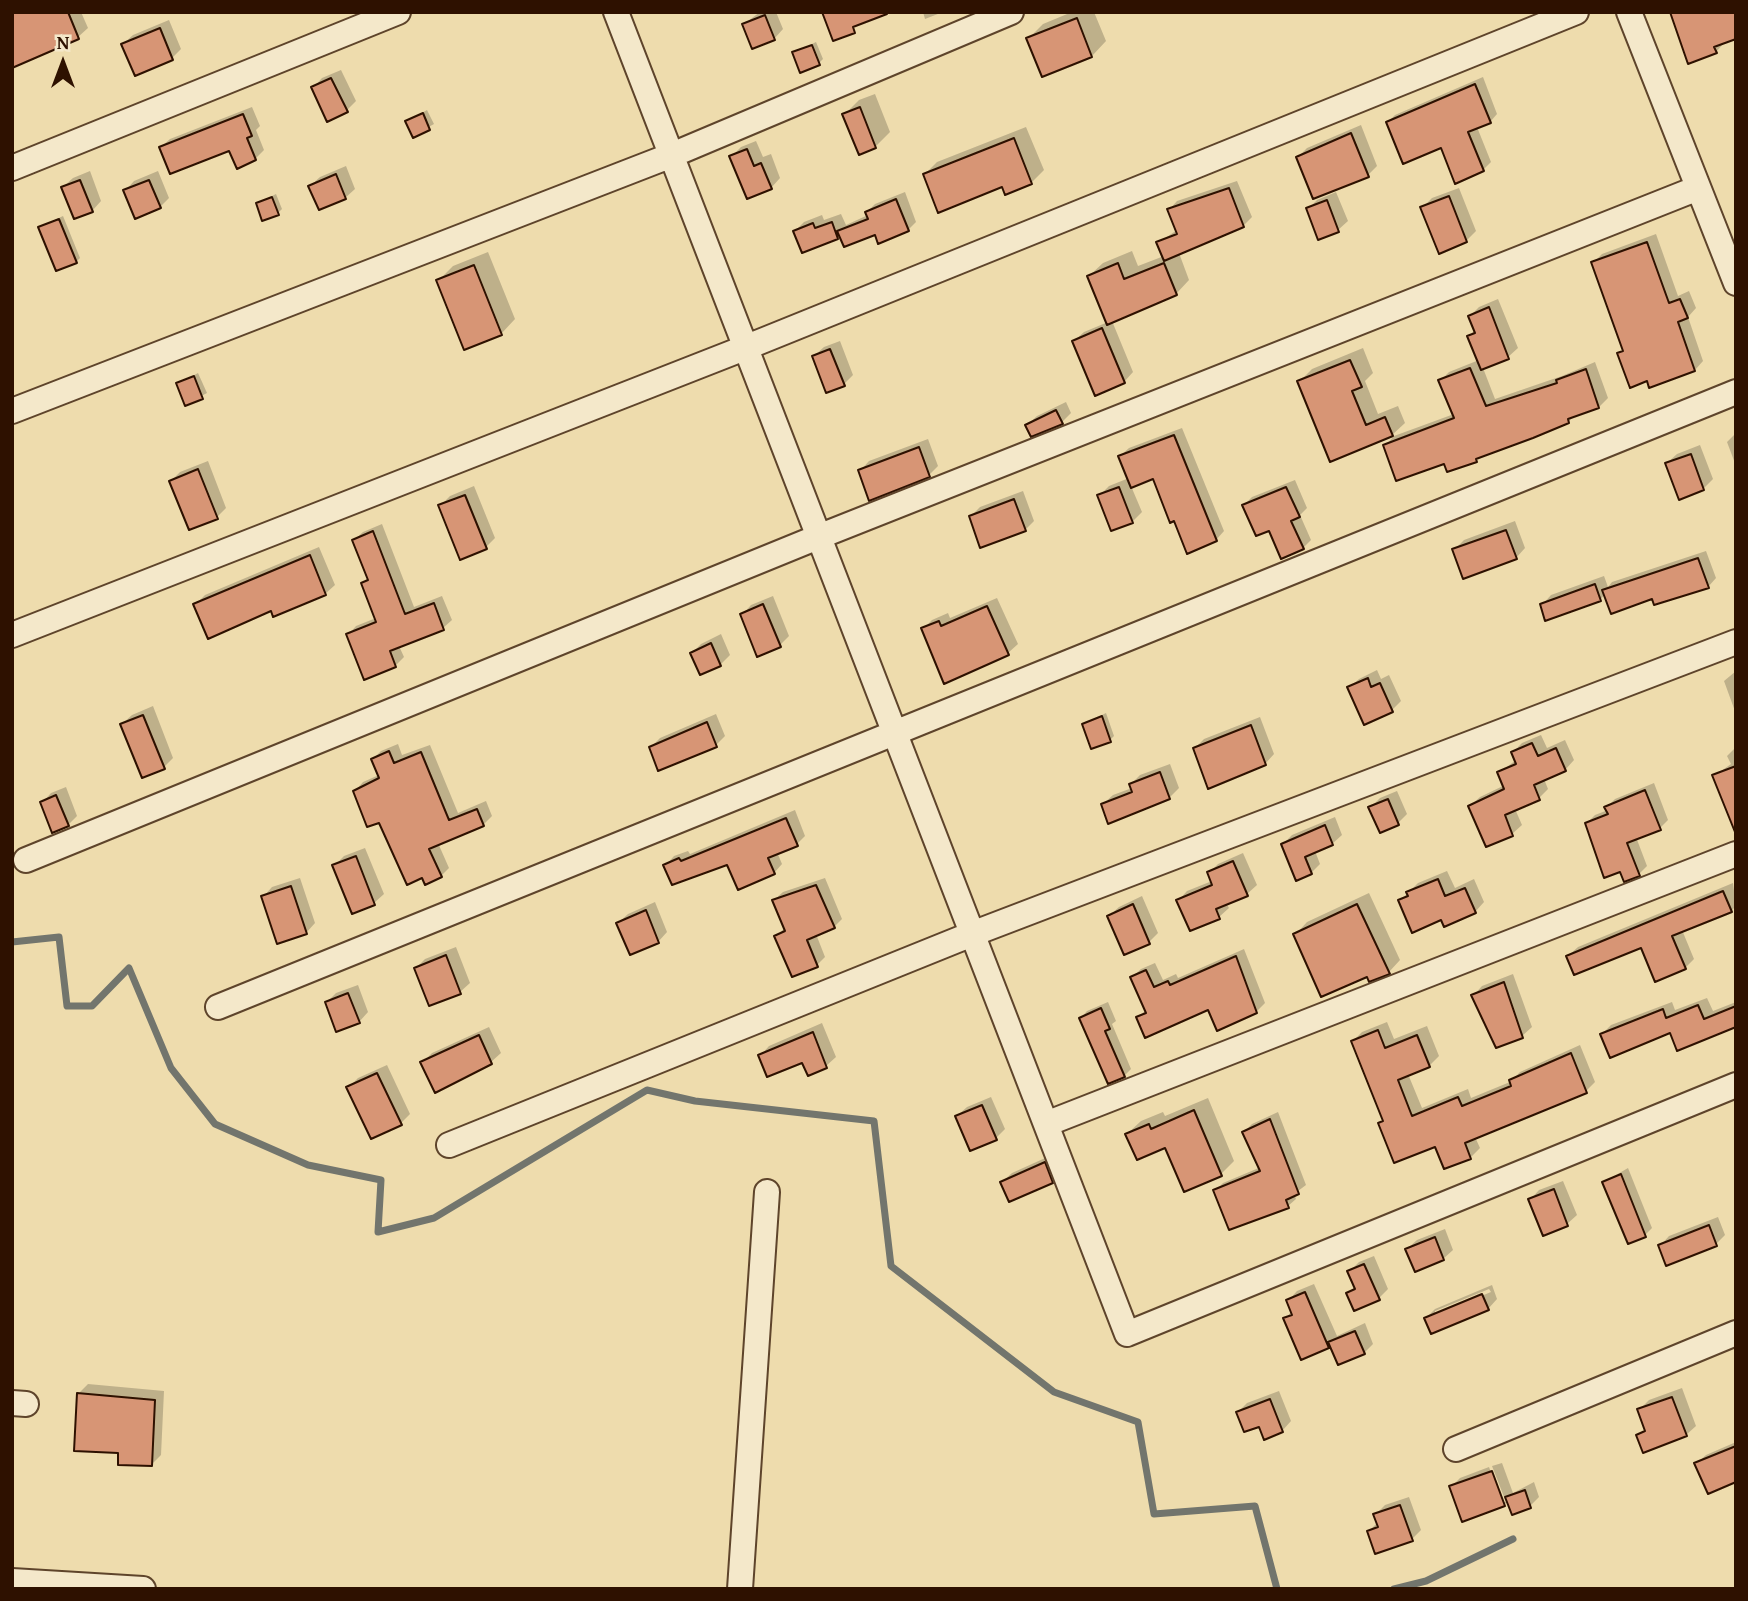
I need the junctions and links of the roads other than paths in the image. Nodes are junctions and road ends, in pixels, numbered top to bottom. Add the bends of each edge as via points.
1 (398, 12) edge
2 (616, 12) edge
3 (1011, 12) edge
4 (1576, 12) edge
5 (1629, 12) edge
6 (672, 155) junction
7 (12, 168) edge
8 (1698, 188) junction
9 (1736, 284) edge
10 (747, 347) junction
11 (1736, 392) edge
12 (12, 411) edge
13 (818, 537) junction
14 (12, 635) edge
15 (1736, 642) edge
16 (894, 733) junction
17 (1736, 854) edge
18 (26, 860) dead end
19 (972, 934) junction
20 (218, 1007) dead end
21 (1736, 1085) edge
22 (1046, 1124) junction
23 (449, 1145) dead end
24 (767, 1192) dead end
25 (1736, 1333) edge
26 (1456, 1449) dead end
27 (12, 1581) edge
28 (143, 1589) edge
29 (740, 1589) edge

1 - 7 street
2 - 6 street
3 - 6 street
4 - 10 street
5 - 8 street
6 - 10 street
6 - 12 street
8 - 9 street
8 - 13 street
10 - 13 street
10 - 14 street
11 - 16 street
13 - 16 street
13 - 18 street
15 - 19 street
16 - 19 street
16 - 20 street
17 - 22 street
19 - 22 street
19 - 23 street
21 - 22 street via 1127,1334
24 - 29 street
25 - 26 street
27 - 28 street

